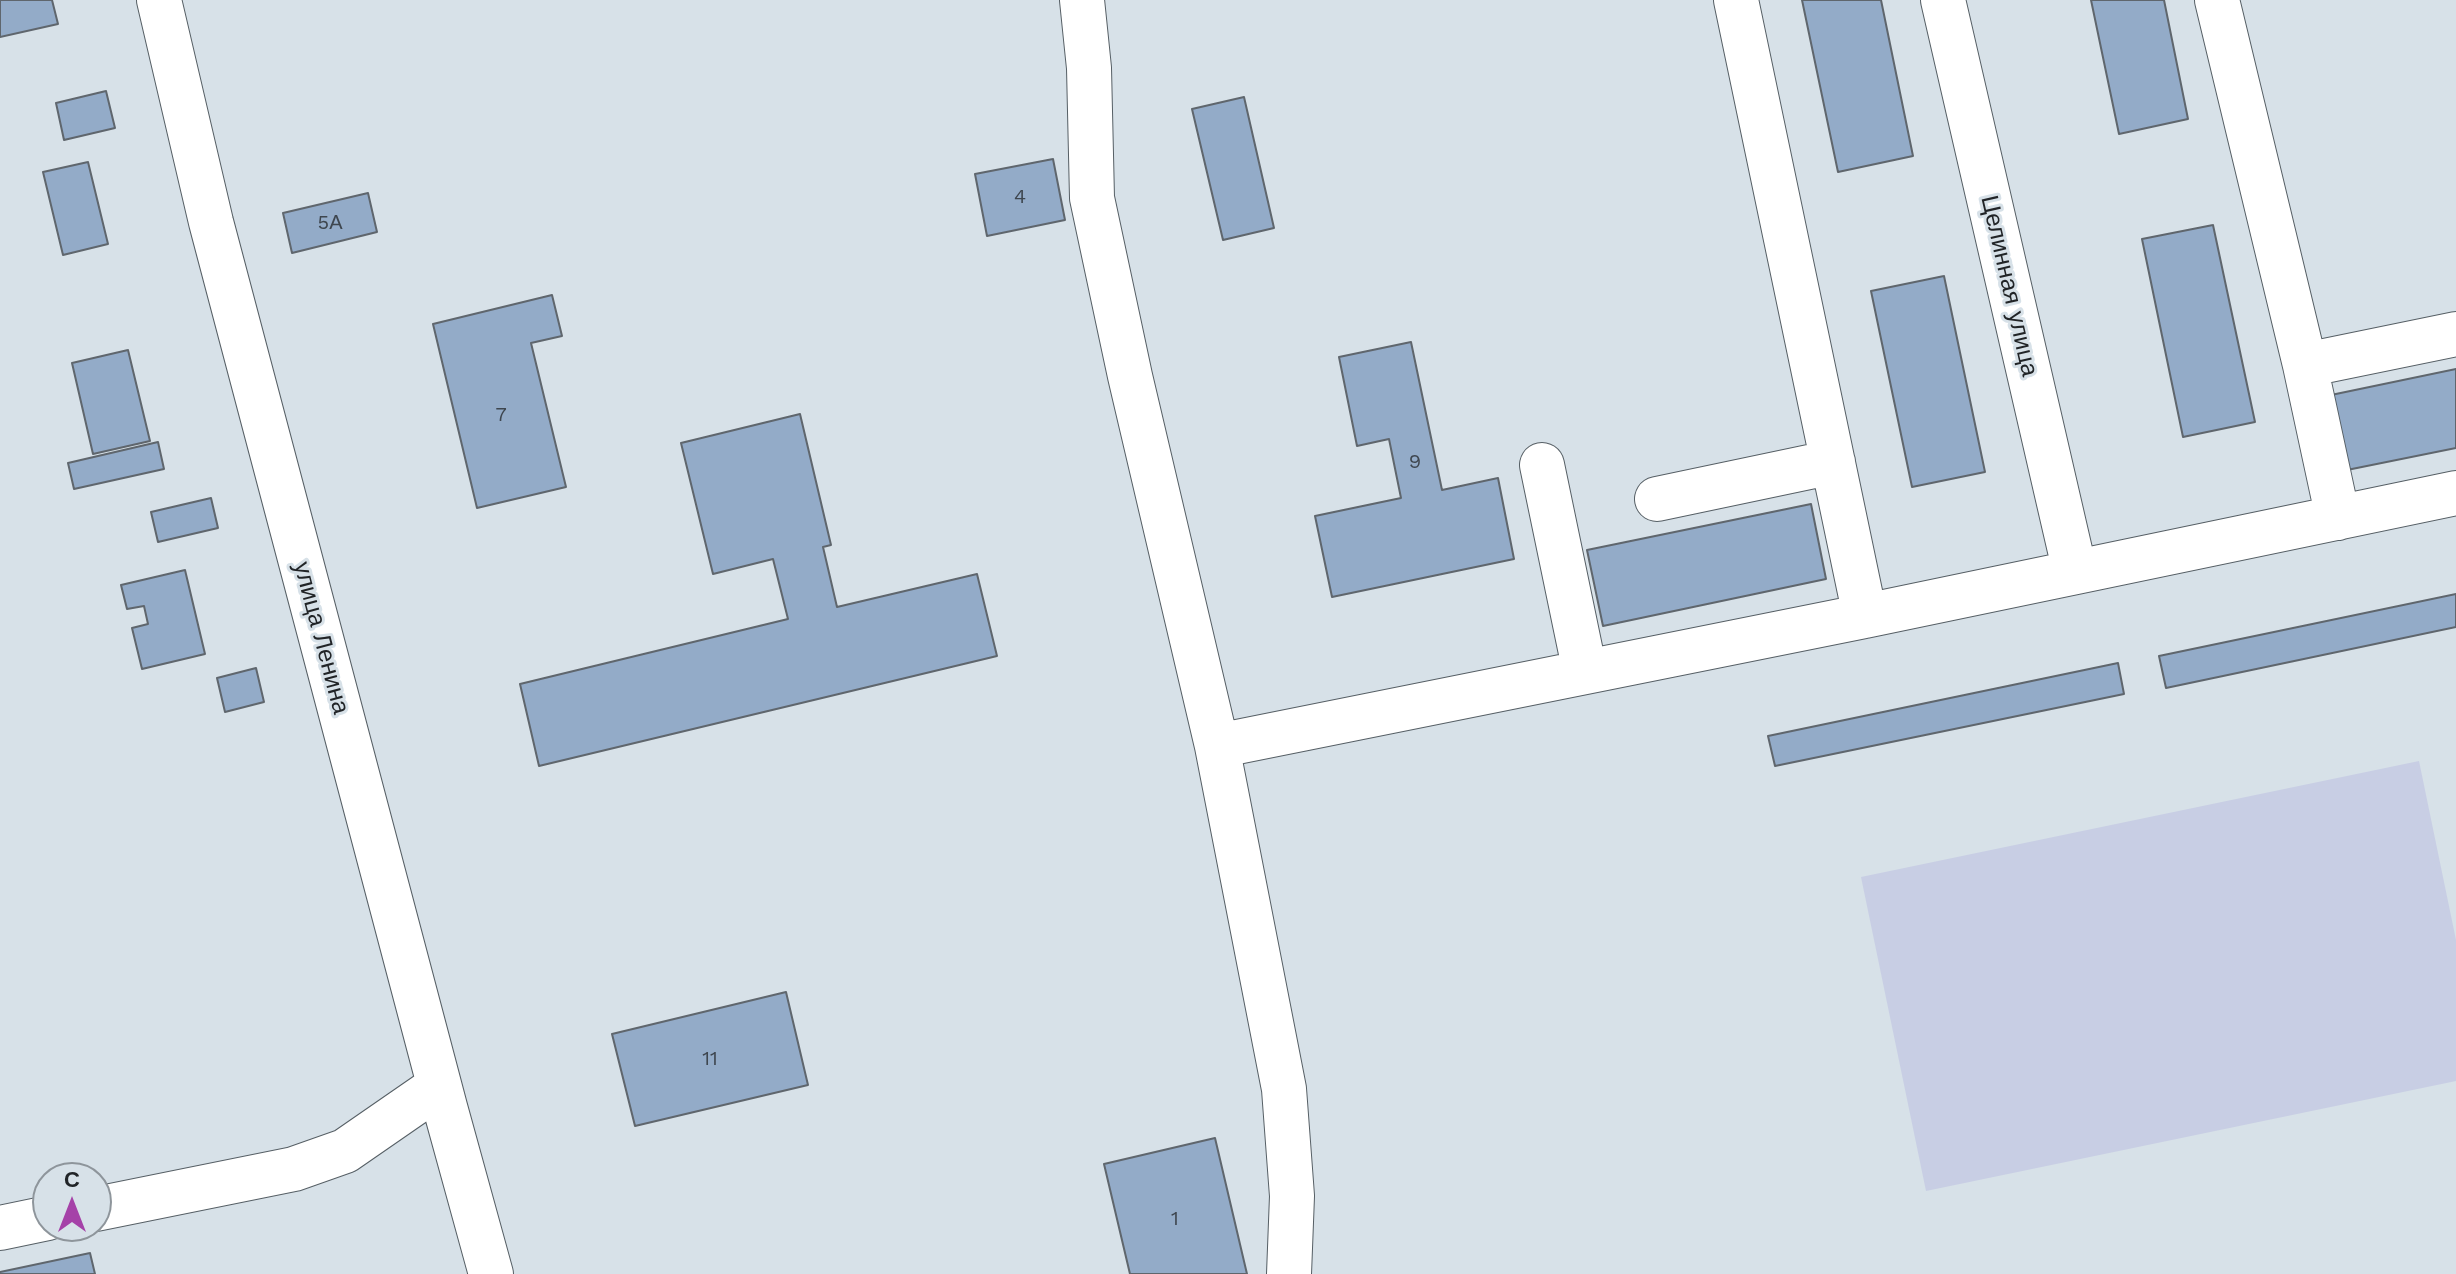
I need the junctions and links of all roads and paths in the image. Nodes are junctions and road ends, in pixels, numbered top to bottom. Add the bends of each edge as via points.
1 (159, 0) edge
2 (1082, 0) edge
3 (1736, 0) edge
4 (1943, 0) edge
5 (2217, 0) edge
6 (2456, 334) edge
7 (2305, 365) junction
8 (1833, 462) junction
9 (1542, 465) dead end
10 (2456, 493) edge
11 (1657, 499) dead end
12 (2338, 518) junction
13 (2075, 572) junction
14 (1865, 616) junction
15 (1585, 672) junction
16 (1217, 746) junction
17 (439, 1086) junction
18 (112, 1206) edge
19 (32, 1221) edge
20 (0, 1228) edge
21 (491, 1274) edge
22 (1289, 1274) edge

1 - 17 street, улица Ленина via 211,222
2 - 16 street via 1092,198
3 - 8 street
4 - 13 street, Целинная улица
5 - 7 street
6 - 7 street
7 - 12 street
8 - 11 street
8 - 14 street
9 - 15 street
10 - 12 street
12 - 13 street
13 - 14 street
14 - 15 street
15 - 16 street
16 - 22 street via 1284,1089 1292,1196
17 - 18 street via 345,1151 294,1169
17 - 21 street, улица Ленина
19 - 20 street

